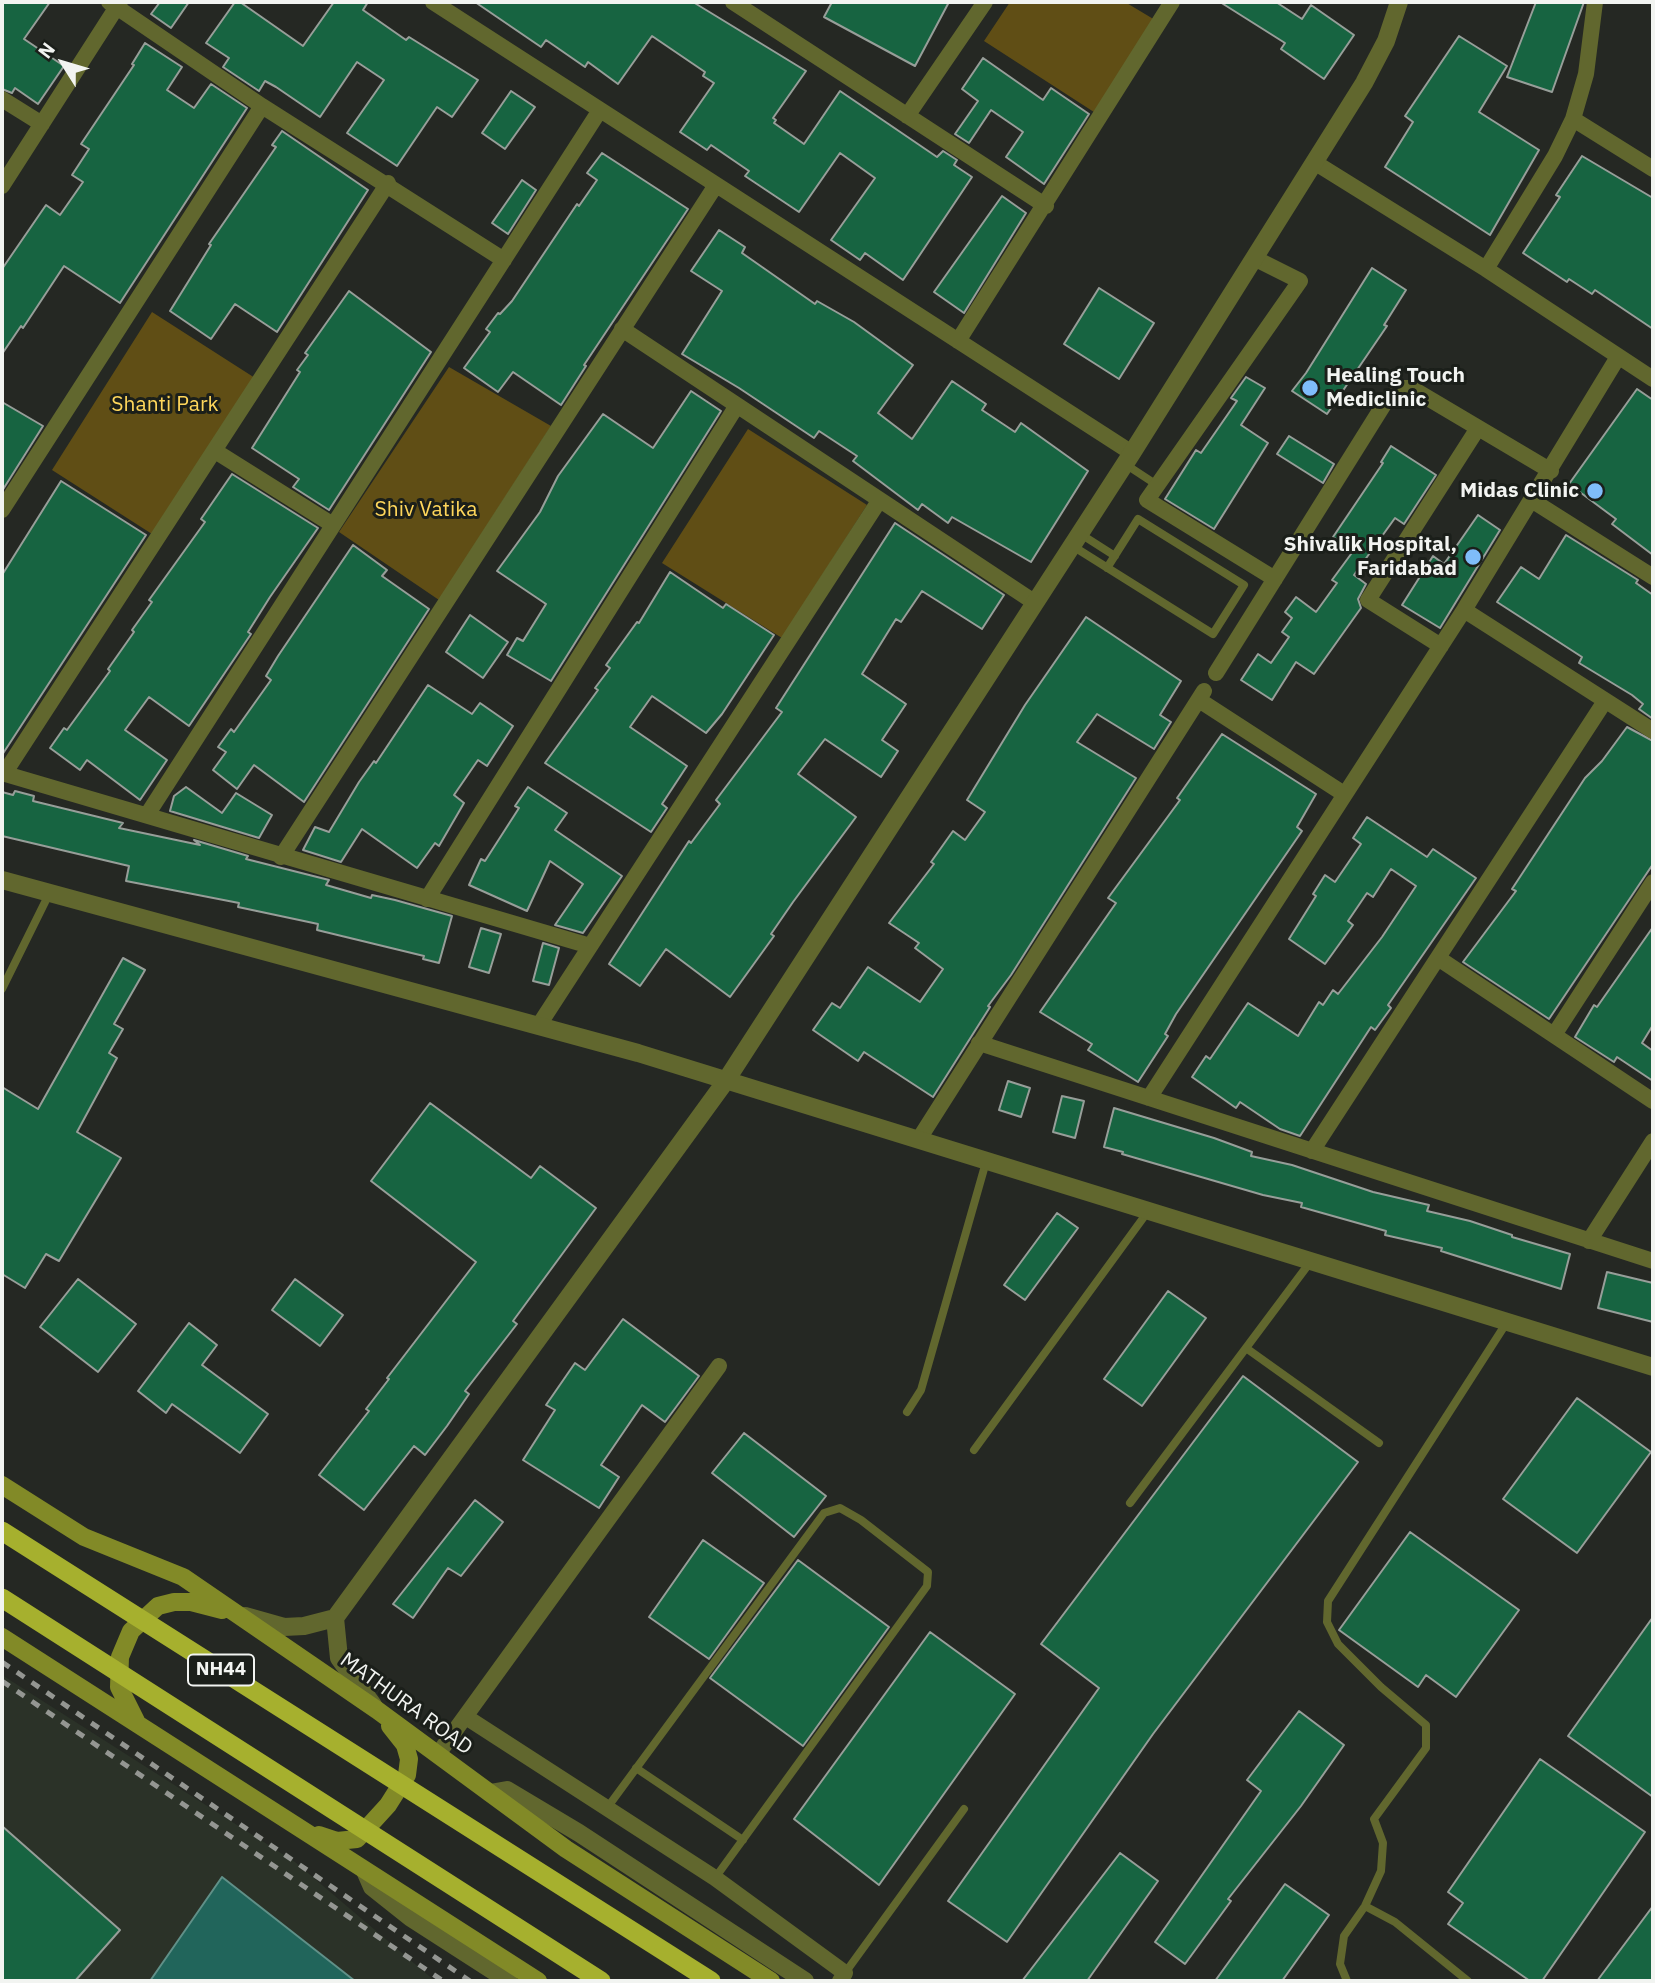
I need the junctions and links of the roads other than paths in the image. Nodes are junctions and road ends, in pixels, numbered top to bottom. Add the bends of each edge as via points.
1 (433, 2) edge
2 (733, 2) edge
3 (985, 2) edge
4 (1172, 2) edge
5 (1399, 2) edge
6 (1595, 2) edge
7 (115, 3) edge
8 (2, 99) edge
9 (262, 106) junction
10 (600, 110) junction
11 (907, 116) junction
12 (1573, 119) junction
13 (42, 124) junction
14 (1314, 162) junction
15 (1653, 169) edge
16 (388, 183) junction
17 (716, 185) junction
18 (2, 186) edge
19 (1046, 206) junction
20 (1254, 258) junction
21 (504, 260) junction
22 (1486, 269) junction
23 (622, 328) junction
24 (958, 341) junction
25 (1618, 357) junction
26 (1653, 379) edge
27 (736, 407) junction
28 (1478, 428) junction
29 (215, 451) junction
30 (1128, 458) junction
31 (1550, 471) junction
32 (1158, 485) junction
33 (1533, 500) junction
34 (879, 502) junction
35 (2, 510) edge
36 (333, 524) junction
37 (1075, 539) junction
38 (1115, 556) junction
39 (1107, 568) junction
40 (1653, 578) edge
41 (1275, 579) junction
42 (1034, 603) junction
43 (1464, 610) junction
44 (1441, 646) junction
45 (1216, 673) dead end
46 (1605, 701) junction
47 (1653, 731) edge
48 (3, 774) edge
49 (1343, 794) junction
50 (146, 815) junction
51 (281, 857) junction
52 (2, 880) edge
53 (1653, 883) edge
54 (50, 893) junction
55 (427, 899) junction
56 (590, 946) junction
57 (1438, 958) junction
58 (2, 989) edge
59 (539, 1025) junction
60 (1554, 1035) junction
61 (979, 1043) junction
62 (725, 1082) junction
63 (1149, 1098) junction
64 (1653, 1101) edge
65 (919, 1139) junction
66 (1653, 1141) edge
67 (1312, 1151) junction
68 (987, 1160) junction
69 (1149, 1210) junction
70 (1589, 1241) junction
71 (1311, 1261) junction
72 (1653, 1261) edge
73 (1507, 1322) junction
74 (1246, 1348) junction
75 (719, 1366) dead end
76 (1653, 1367) edge
77 (907, 1412) dead end
78 (1379, 1443) dead end
79 (974, 1450) dead end
80 (2, 1485) edge
81 (1130, 1503) dead end
82 (2, 1531) edge
83 (2, 1598) edge
84 (235, 1613) junction
85 (335, 1618) junction
86 (2, 1637) edge
87 (377, 1710) junction
88 (466, 1717) junction
89 (137, 1724) junction
90 (438, 1754) junction
91 (636, 1768) junction
92 (490, 1793) junction
93 (607, 1808) junction
94 (964, 1809) dead end
95 (302, 1830) junction
96 (743, 1840) junction
97 (365, 1871) junction
98 (715, 1878) junction
99 (1365, 1906) junction
100 (843, 1977) edge
101 (509, 1981) edge
102 (538, 1981) edge
103 (601, 1981) edge
104 (711, 1981) edge
105 (771, 1981) edge
106 (805, 1981) edge
107 (1347, 1981) edge
108 (1468, 1981) edge

1 - 10 street
2 - 11 street
3 - 11 street
4 - 19 street
5 - 14 street via 1386,41 1364,83
6 - 12 street via 1590,55
7 - 9 street
7 - 13 street
8 - 13 street
9 - 16 street
9 - 35 street
10 - 17 street
10 - 21 street
11 - 19 street
12 - 15 street
12 - 22 street
13 - 18 street
14 - 20 street
14 - 22 street
16 - 21 street
16 - 29 street
17 - 23 street
17 - 24 street
19 - 24 street
20 - 30 street
20 - 32 street via 1300,281
21 - 36 street
22 - 25 street
23 - 27 street
23 - 51 street
24 - 30 street
25 - 26 street
25 - 31 street
27 - 34 street
27 - 55 street
28 - 31 street
28 - 41 street via 1410,388 1401,388
28 - 44 street via 1368,600
29 - 36 street
29 - 48 street
30 - 32 lane
30 - 37 street
31 - 33 street
32 - 41 street via 1147,500
33 - 40 street
33 - 43 street
34 - 42 street
34 - 56 street
36 - 50 street
37 - 38 lane
37 - 39 lane
37 - 42 street
38 - 39 lane
38 - 39 lane via 1138,519 1244,584 1213,635
41 - 45 street
42 - 62 street
43 - 44 street
43 - 46 street
44 - 49 street
46 - 47 street
46 - 57 street
48 - 50 street
49 - 61 street via 1202,696
49 - 63 street
50 - 51 street
51 - 55 street
52 - 54 street
53 - 60 street
54 - 58 lane
54 - 59 street
55 - 56 street
56 - 59 street
57 - 60 street
57 - 67 street
59 - 62 street
60 - 64 street
61 - 63 street
61 - 65 street
62 - 65 street
62 - 85 street
63 - 67 street
65 - 68 street
66 - 70 street
67 - 70 street
68 - 69 street
68 - 77 lane via 921,1390
69 - 71 street
69 - 79 lane
70 - 72 street
71 - 73 street
71 - 74 lane
73 - 76 street
73 - 99 lane via 1328,1601 1327,1622 1338,1644 1426,1725 1426,1748 1374,1819 1383,1843 1381,1871
74 - 78 lane
74 - 81 lane
75 - 88 street
80 - 84 main road, MATHURA ROAD via 84,1537 183,1577
82 - 104 highway, NH44
83 - 103 highway, NH44
84 - 85 street via 284,1627
84 - 87 main road, MATHURA ROAD
84 - 89 main road via 174,1602 158,1606 131,1631 120,1657 119,1687
85 - 87 street via 340,1658
86 - 89 main road
87 - 90 main road, MATHURA ROAD
87 - 95 main road via 409,1759 407,1774 388,1805 368,1829 349,1842
88 - 90 street
88 - 93 street
89 - 95 main road
90 - 92 main road, MATHURA ROAD
91 - 93 lane
91 - 96 lane
91 - 96 lane via 824,1513 840,1508 861,1520 928,1572 927,1586
92 - 105 main road, MATHURA ROAD via 566,1849
92 - 106 street via 507,1790
93 - 98 street
94 - 100 lane
95 - 97 main road
96 - 98 lane
97 - 101 street via 372,1887 411,1918
97 - 102 main road
98 - 100 street
99 - 107 lane via 1344,1936 1340,1964
99 - 108 lane via 1395,1922

